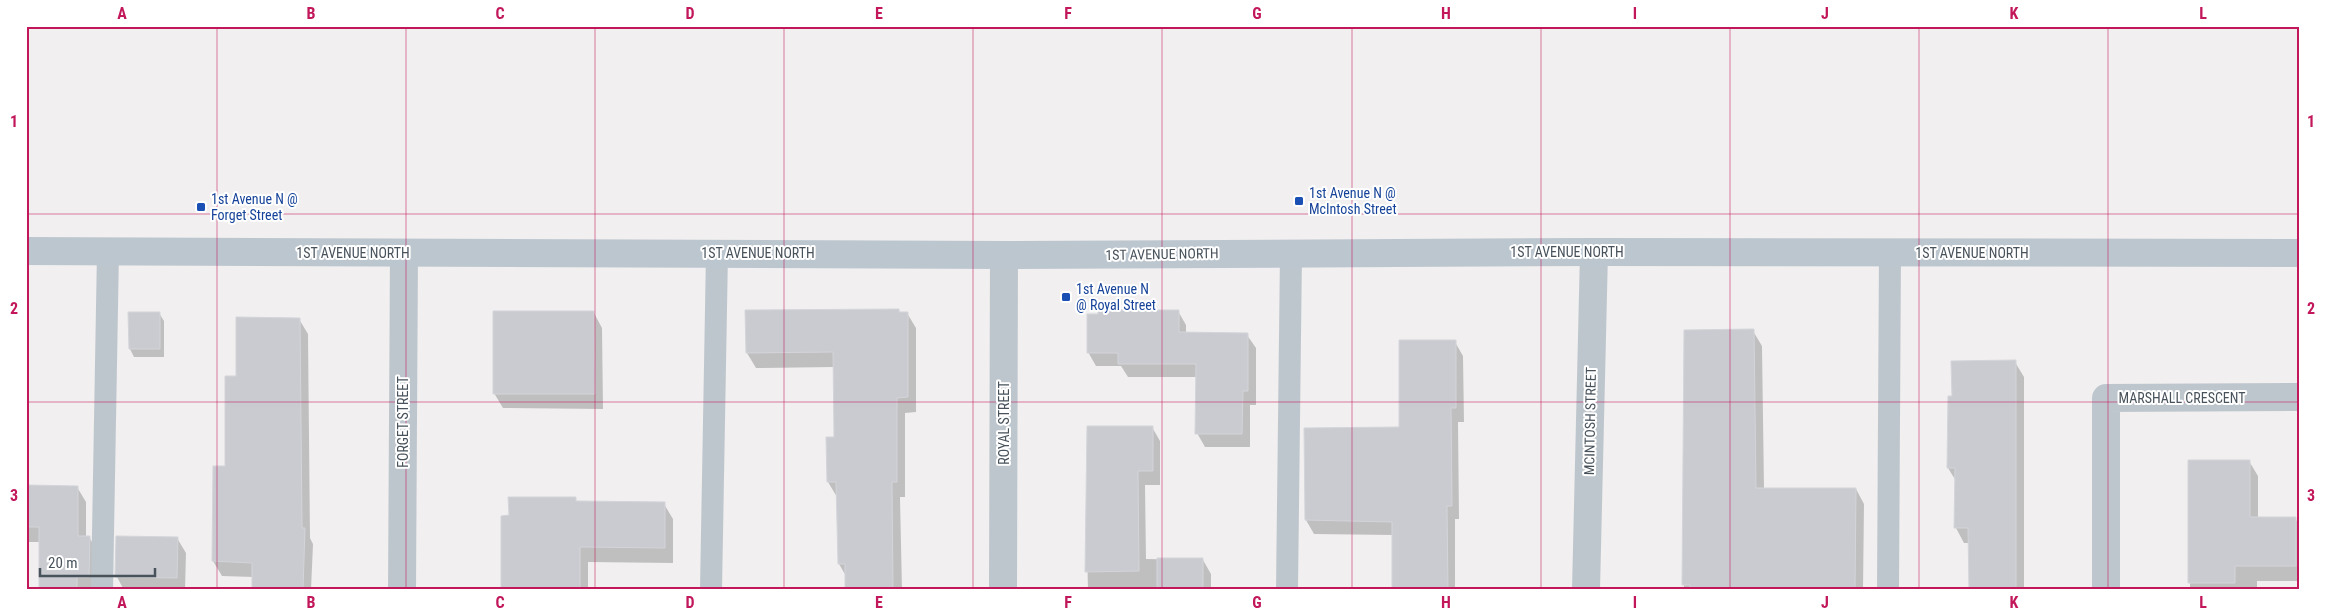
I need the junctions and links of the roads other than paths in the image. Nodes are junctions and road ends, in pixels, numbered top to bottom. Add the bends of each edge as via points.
1 (26, 251) edge
2 (108, 251) junction
3 (1291, 252) junction
4 (1594, 252) junction
5 (1890, 252) junction
6 (717, 253) junction
7 (404, 254) junction
8 (2299, 254) edge
9 (1004, 256) junction
10 (2299, 397) edge
11 (102, 590) edge
12 (402, 590) edge
13 (711, 590) edge
14 (1003, 590) edge
15 (1287, 590) edge
16 (1586, 590) edge
17 (1888, 590) edge
18 (2106, 590) edge

1 - 2 main road, 1ST AVENUE NORTH
2 - 7 main road, 1ST AVENUE NORTH
2 - 11 lane
3 - 4 main road, 1ST AVENUE NORTH
3 - 9 main road, 1ST AVENUE NORTH
3 - 15 lane
4 - 5 main road, 1ST AVENUE NORTH
4 - 16 street, MCINTOSH STREET
5 - 8 main road, 1ST AVENUE NORTH
5 - 17 lane
6 - 7 main road, 1ST AVENUE NORTH
6 - 9 main road, 1ST AVENUE NORTH
6 - 13 lane
7 - 12 street, FORGET STREET
9 - 14 street, ROYAL STREET
10 - 18 street, MARSHALL CRESCENT via 2106,398

